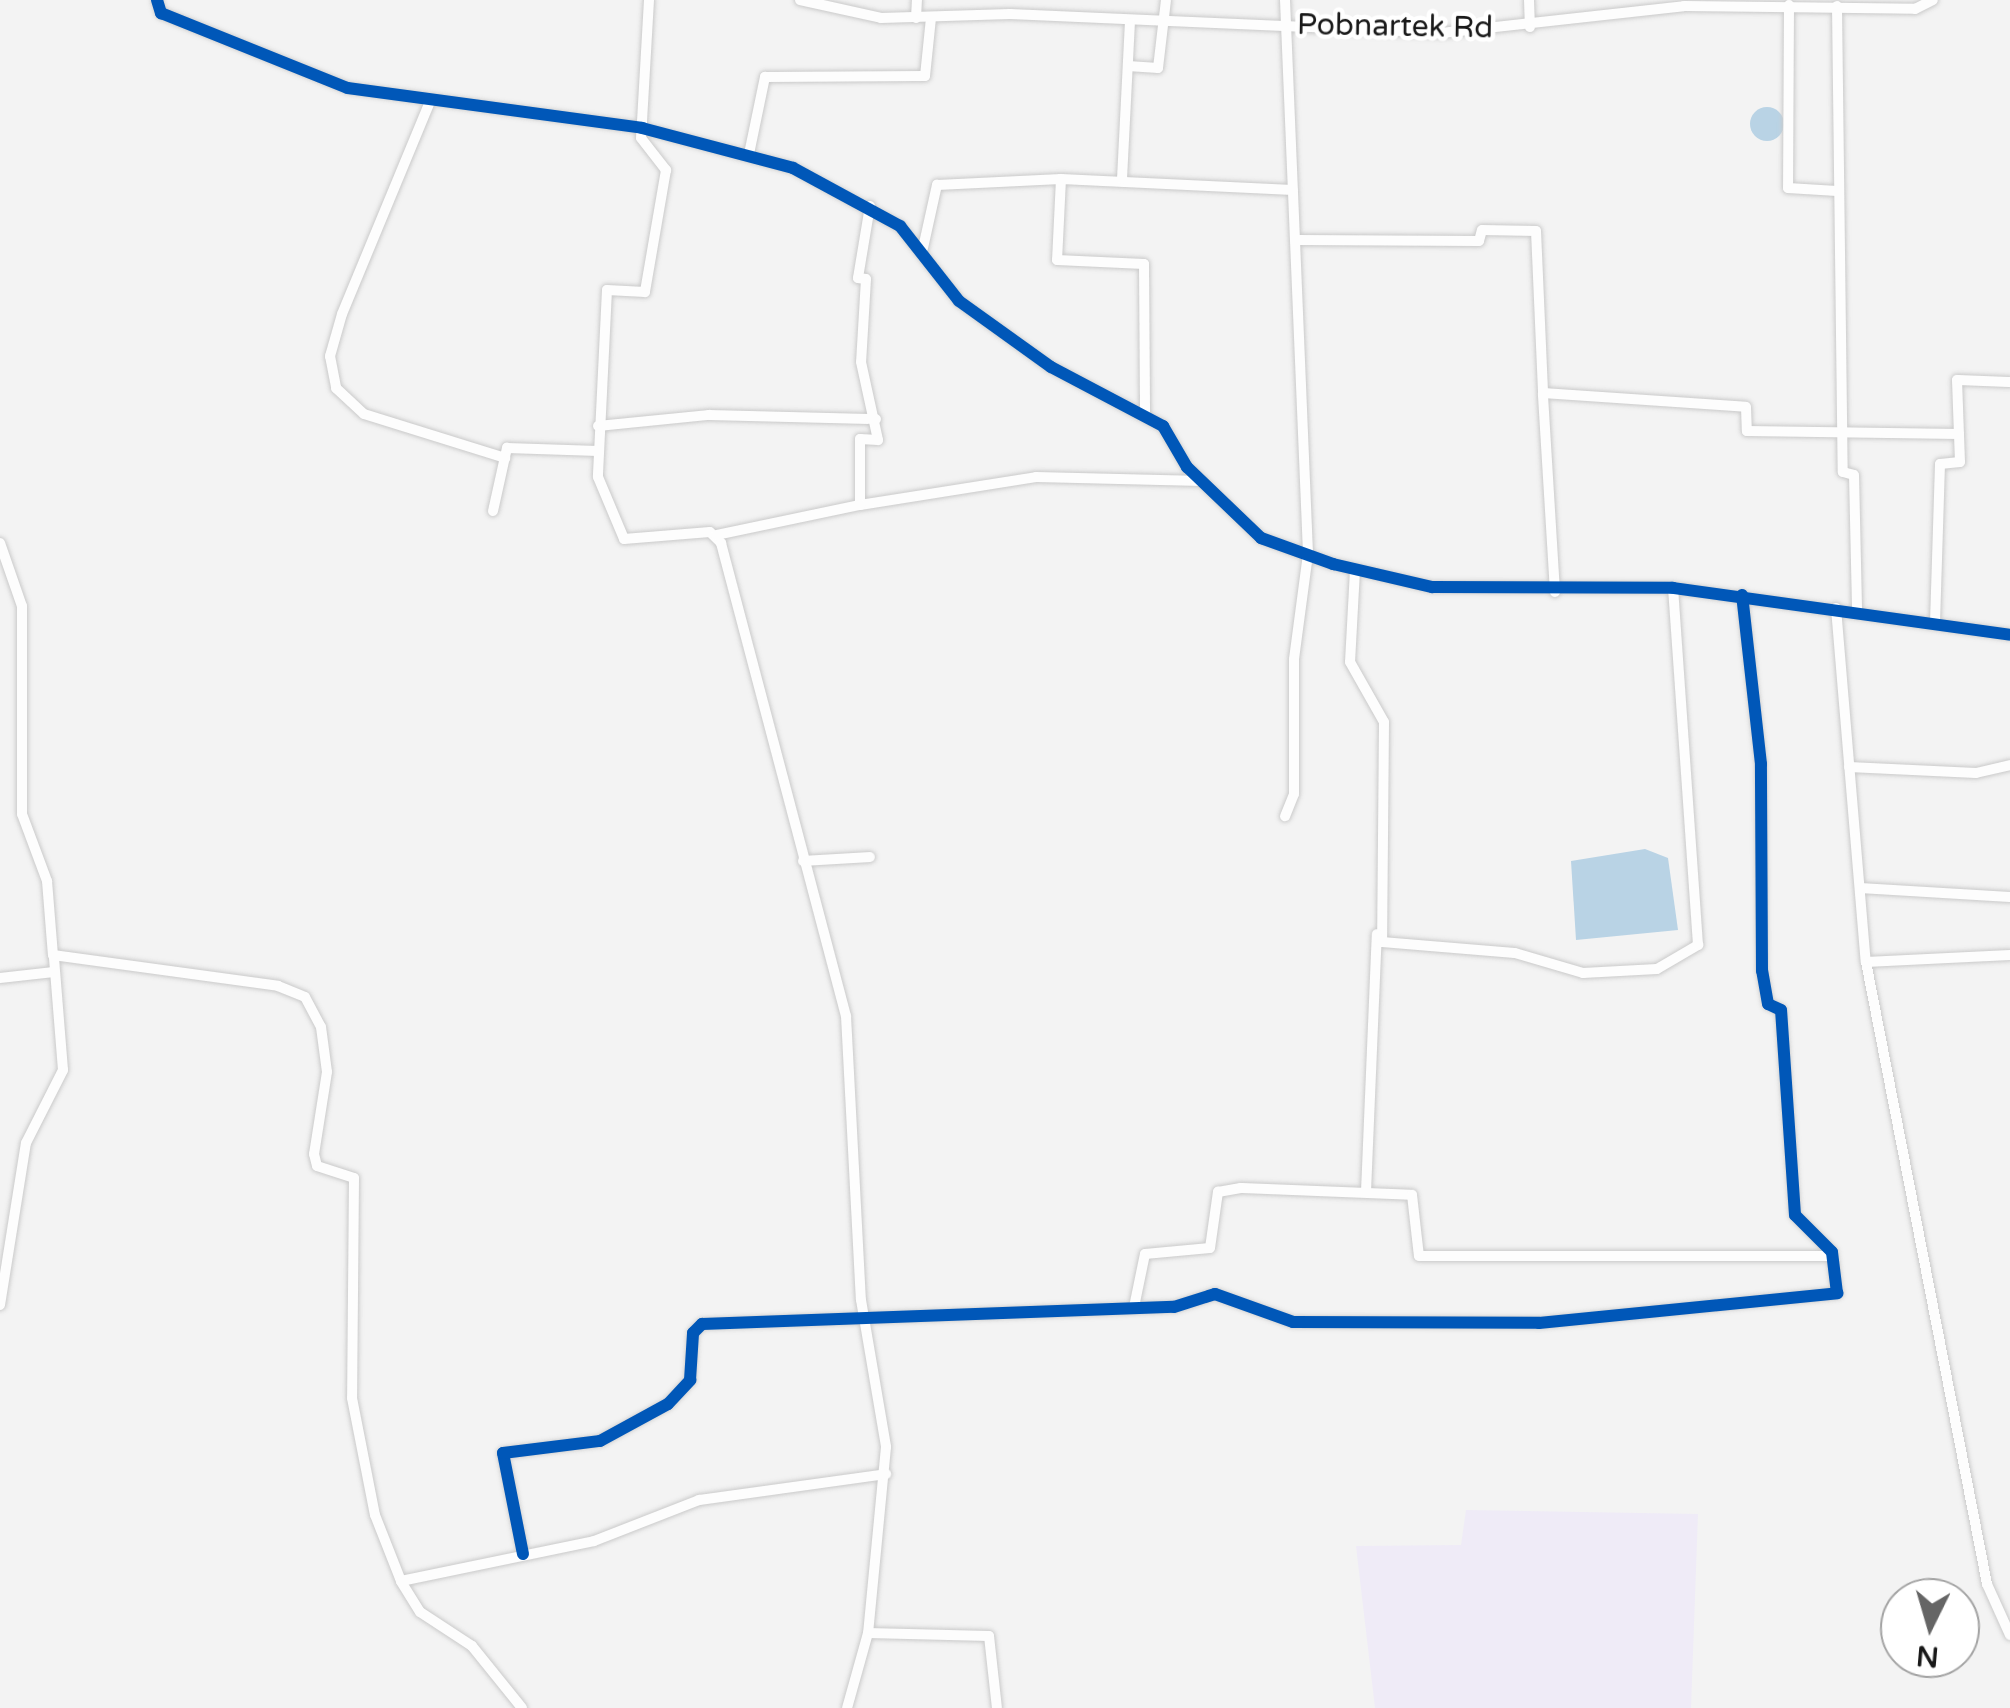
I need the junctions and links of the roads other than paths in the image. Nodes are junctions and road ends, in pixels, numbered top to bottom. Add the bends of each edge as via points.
1 (157, 0) edge
2 (649, 0) edge
3 (800, 0) edge
4 (917, 0) edge
5 (1166, 0) edge
6 (1285, 0) edge
7 (1529, 0) edge
8 (1933, 0) edge
9 (1789, 3) edge
10 (1836, 6) junction
11 (916, 18) junction
12 (930, 18) junction
13 (1130, 23) junction
14 (1161, 24) junction
15 (1286, 26) junction
16 (1530, 27) junction
17 (1128, 66) junction
18 (429, 104) junction
19 (642, 128) junction
20 (749, 154) junction
21 (1061, 179) junction
22 (1122, 179) junction
23 (1293, 190) junction
24 (1837, 191) junction
25 (870, 206) junction
26 (1297, 240) junction
27 (922, 248) junction
28 (2010, 382) edge
29 (1543, 393) junction
30 (1145, 416) junction
31 (876, 419) junction
32 (598, 426) junction
33 (1844, 432) junction
34 (1959, 434) junction
35 (598, 452) junction
36 (504, 458) junction
37 (1202, 482) junction
38 (860, 504) junction
39 (493, 512) dead end
40 (716, 535) junction
41 (0, 543) edge
42 (1308, 554) junction
43 (1355, 570) junction
44 (1673, 588) junction
45 (1555, 592) junction
46 (1742, 594) junction
47 (1836, 608) junction
48 (1856, 612) junction
49 (1935, 623) junction
50 (2010, 635) edge
51 (2010, 766) edge
52 (1849, 767) junction
53 (1285, 816) dead end
54 (870, 857) dead end
55 (804, 861) junction
56 (1860, 888) junction
57 (2010, 897) edge
58 (1377, 933) junction
59 (2010, 955) edge
60 (54, 957) junction
61 (1866, 962) junction
62 (54, 972) junction
63 (0, 978) edge
64 (1366, 1192) junction
65 (1834, 1256) junction
66 (0, 1305) edge
67 (1134, 1307) junction
68 (864, 1321) junction
69 (886, 1474) junction
70 (523, 1554) junction
71 (401, 1581) junction
72 (868, 1633) junction
73 (2010, 1635) edge
74 (522, 1708) edge
75 (847, 1708) edge
76 (997, 1708) edge

1 - 18 street via 161,14 264,61
2 - 19 street
3 - 11 street, Pobnartek Rd via 854,17
4 - 11 street
5 - 14 street
6 - 15 street
7 - 16 street
8 - 10 street, Pobnartek Rd via 1916,8
9 - 10 street, Pobnartek Rd
9 - 16 street, Pobnartek Rd via 1684,6
9 - 24 street via 1788,188
10 - 24 street
11 - 12 street, Pobnartek Rd
12 - 13 street, Pobnartek Rd
12 - 20 street via 925,76 765,77
13 - 14 street, Pobnartek Rd
13 - 17 street
14 - 15 street, Pobnartek Rd
14 - 17 street via 1158,68
15 - 16 street, Pobnartek Rd
15 - 23 street
17 - 22 street
18 - 19 street
18 - 36 street via 342,314 330,356 336,388 364,414
19 - 20 street
19 - 32 street via 666,170 645,292 607,290
20 - 25 street
21 - 22 street
21 - 27 street via 937,185
21 - 30 street via 1058,260 1144,264
22 - 23 street
23 - 26 street
24 - 33 street
25 - 27 street
25 - 31 street via 858,278 866,279 861,362
26 - 29 street via 1480,240 1480,230 1536,231
26 - 42 street
27 - 30 street via 959,302 1052,367
28 - 34 street via 1957,380
29 - 33 street via 1746,406 1747,432
29 - 45 street
30 - 37 street
31 - 32 street via 709,415
31 - 38 street via 878,440 860,439
32 - 35 street
33 - 34 street
33 - 48 street
34 - 49 street via 1960,462 1940,464
35 - 36 street via 507,448
35 - 40 street via 620,536
36 - 39 street
37 - 38 street via 1036,476
37 - 42 street via 1261,538
38 - 40 street
40 - 55 street
41 - 60 street via 22,606 22,814 46,881
42 - 43 street
42 - 53 street via 1294,659 1294,794
43 - 45 street via 1432,587
43 - 58 street via 1350,662 1384,722
44 - 45 street
44 - 46 street
44 - 58 street via 1698,945 1658,969 1583,973 1515,952 1391,944
46 - 47 street
46 - 65 street via 1762,764 1762,972 1768,1004 1780,1010 1796,1216
47 - 48 street
47 - 52 street
48 - 49 street
49 - 50 street
51 - 52 street via 1976,773
52 - 56 street
54 - 55 street
55 - 68 street via 846,1016
56 - 57 street
56 - 61 street
58 - 64 street
59 - 61 street
60 - 62 street
60 - 71 street via 278,986 311,1005 328,1072 314,1158 354,1178 355,1418
61 - 73 street via 1987,1584
62 - 63 street
62 - 66 street via 65,1058 26,1144
64 - 65 street via 1417,1197 1419,1256
64 - 67 street via 1218,1192 1216,1242 1145,1254
65 - 67 street via 1832,1297 1594,1320 1302,1323 1226,1294
67 - 68 street
68 - 69 street
68 - 70 street via 702,1324 693,1333 690,1380 668,1404 600,1440 504,1452
69 - 70 street via 698,1500 594,1540
69 - 72 street
70 - 71 street
71 - 74 street via 420,1612 472,1646
72 - 75 street
72 - 76 street via 988,1636

